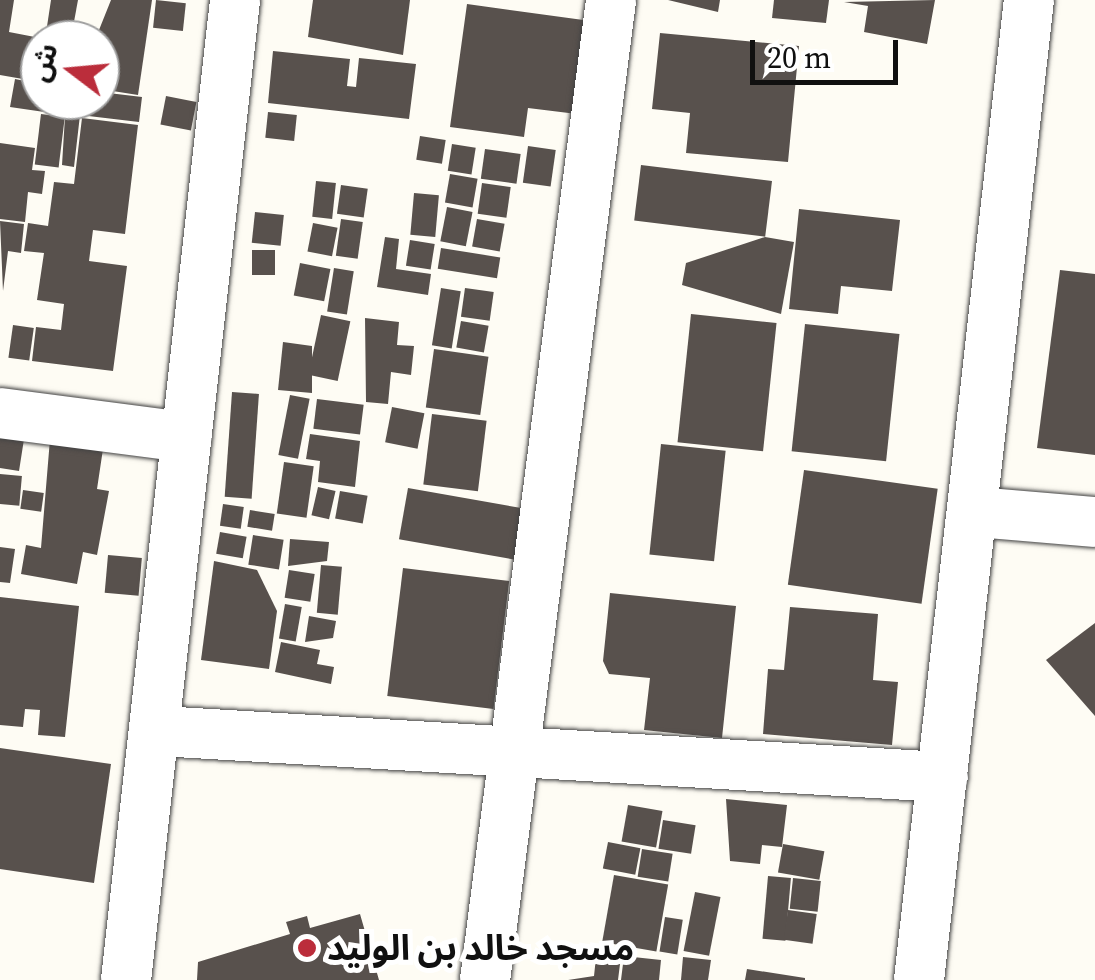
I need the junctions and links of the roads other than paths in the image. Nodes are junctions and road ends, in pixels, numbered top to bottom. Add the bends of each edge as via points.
1 (235, 0) edge
2 (611, 0) edge
3 (1030, 0) edge
4 (0, 413) edge
5 (186, 437) junction
6 (976, 512) junction
7 (1095, 522) edge
8 (159, 732) junction
9 (518, 753) junction
10 (943, 777) junction
11 (126, 980) edge
12 (485, 980) edge
13 (919, 980) edge

1 - 5 street
2 - 9 street
3 - 6 street
4 - 5 street
5 - 8 street
6 - 7 street
6 - 10 street
8 - 9 street
8 - 11 street
9 - 10 street
9 - 12 street
10 - 13 street

